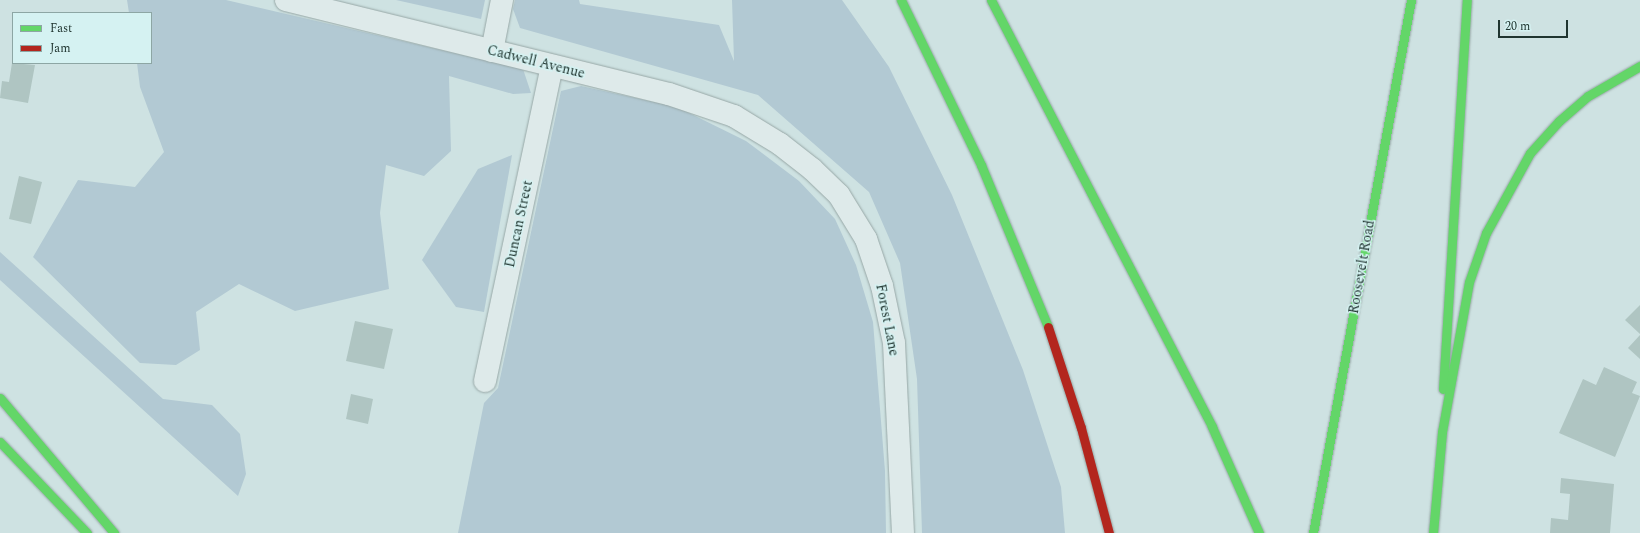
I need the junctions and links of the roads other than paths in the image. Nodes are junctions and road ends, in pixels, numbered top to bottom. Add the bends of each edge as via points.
1 (286, 0) edge
2 (502, 0) edge
3 (900, 0) edge
4 (991, 0) edge
5 (1411, 0) edge
6 (1467, 0) edge
7 (492, 51) junction
8 (552, 66) junction
9 (1640, 66) edge
10 (780, 144) joint
11 (485, 381) dead end
12 (0, 398) edge
13 (1442, 432) junction
14 (0, 442) edge
15 (87, 533) edge
16 (114, 533) edge
17 (903, 533) edge
18 (1109, 533) edge
19 (1259, 533) edge
20 (1313, 533) edge
21 (1433, 533) edge

1 - 7 street, Cadwell Avenue
2 - 7 street
3 - 18 main road via 981,165 1045,319 1081,428
4 - 19 main road via 1212,428
5 - 20 main road, Roosevelt Road
6 - 13 main road via 1446,303
7 - 8 street, Cadwell Avenue
8 - 10 street, Cadwell Avenue via 669,94 734,116
8 - 11 street, Duncan Street
9 - 13 main road via 1588,96 1559,121 1530,153 1505,194 1468,282
10 - 17 street, Forest Lane via 839,195 866,239 882,286 894,343
12 - 16 main road
13 - 21 main road
14 - 15 main road

